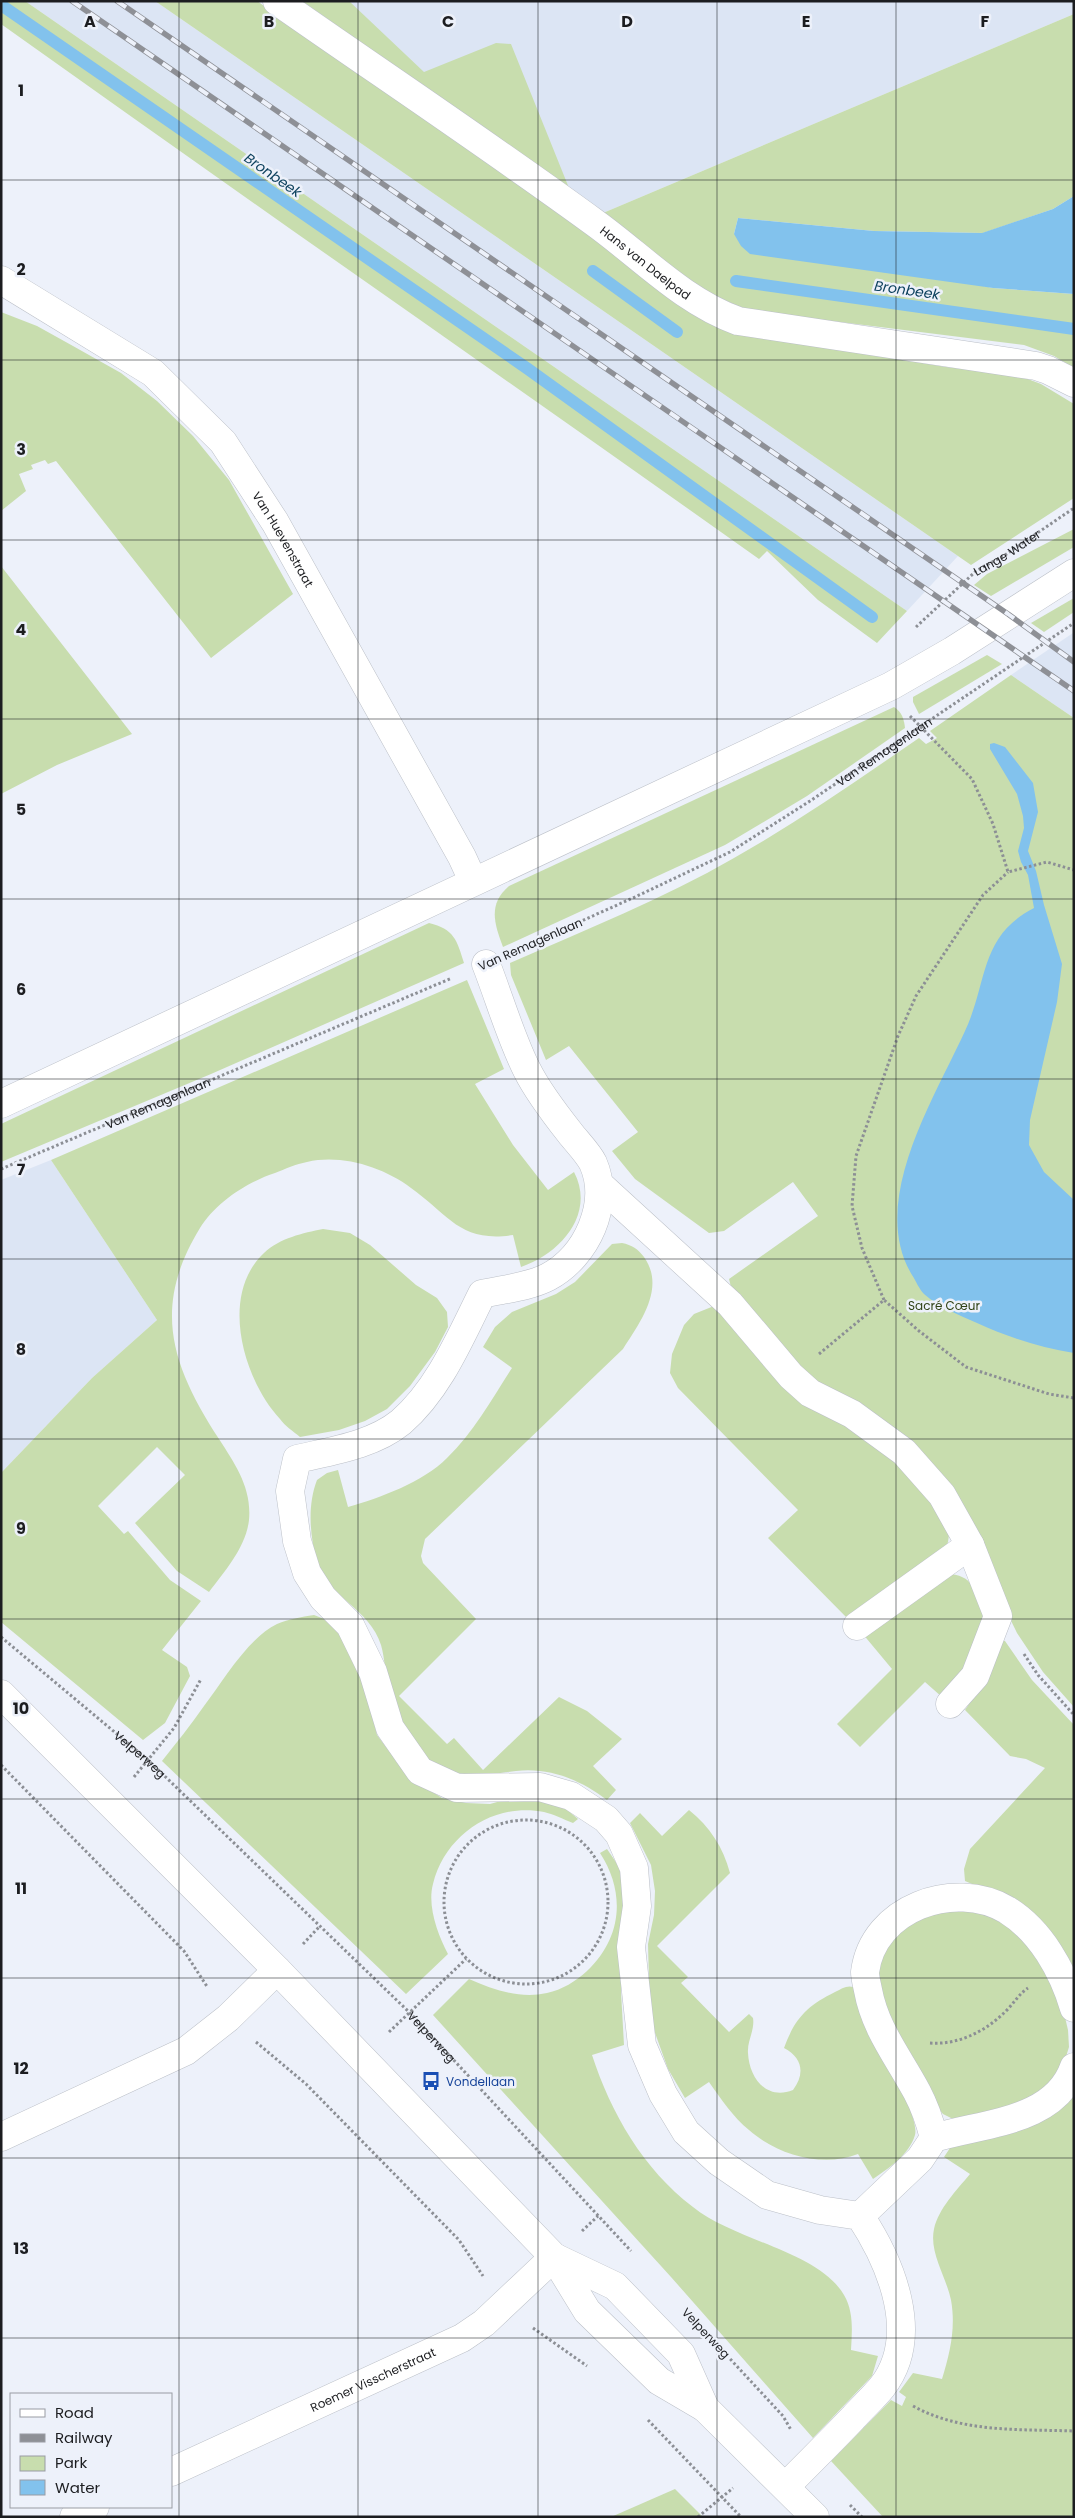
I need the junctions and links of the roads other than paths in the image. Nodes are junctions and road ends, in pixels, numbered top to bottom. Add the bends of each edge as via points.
1 (277, 1) edge
2 (4, 283) edge
3 (1074, 383) edge
4 (1074, 573) edge
5 (473, 881) junction
6 (486, 964) road end
7 (1, 1104) edge
8 (600, 1185) junction
9 (970, 1545) junction
10 (857, 1626) dead end
11 (1, 1694) edge
12 (950, 1704) dead end
13 (277, 1970) junction
14 (1074, 2008) edge
15 (1074, 2067) edge
16 (1, 2137) edge
17 (934, 2138) junction
18 (860, 2216) junction
19 (554, 2257) junction
20 (705, 2408) junction
21 (172, 2472) edge
22 (786, 2486) junction
23 (93, 2508) edge
24 (74, 2517) edge
25 (815, 2517) edge

1 - 3 street, Hans van Daelpad via 596,224 715,313 738,321 1036,366
2 - 5 street, Van Huevenstraat via 153,373 223,442 275,522
4 - 5 street via 952,651 890,686
5 - 7 street
6 - 8 street via 527,1070 557,1117 592,1162
8 - 9 street via 730,1304 791,1376 810,1393 852,1414 904,1452 942,1495
8 - 18 street via 595,1219 584,1243 571,1260 549,1276 526,1285 482,1294 447,1363 423,1398 400,1422 376,1436 344,1448 297,1458 290,1491 297,1541 307,1573 323,1598 350,1625 373,1672 390,1728 420,1771 457,1788 540,1787 571,1796 606,1820 619,1834 634,1868 637,1906 631,1947 642,2045 663,2094 686,2132 719,2162 767,2195 820,2210
9 - 10 street
9 - 12 street via 998,1616 975,1676
11 - 13 street
13 - 16 street via 228,2018 186,2052
13 - 19 street
14 - 17 street via 1051,1954 1029,1928 1007,1910 984,1900 942,1898 912,1908 886,1926 871,1948 865,1974 878,2025 921,2100
15 - 17 street via 1051,2100 1032,2111
17 - 18 street via 920,2159
18 - 22 street via 875,2239 897,2298 901,2318 898,2351 882,2387
19 - 20 street via 587,2311 660,2381
19 - 20 street via 614,2286 621,2293 681,2354
19 - 21 street, Roemer Visscherstraat via 484,2323 462,2338
20 - 22 street
22 - 25 street
23 - 24 street

